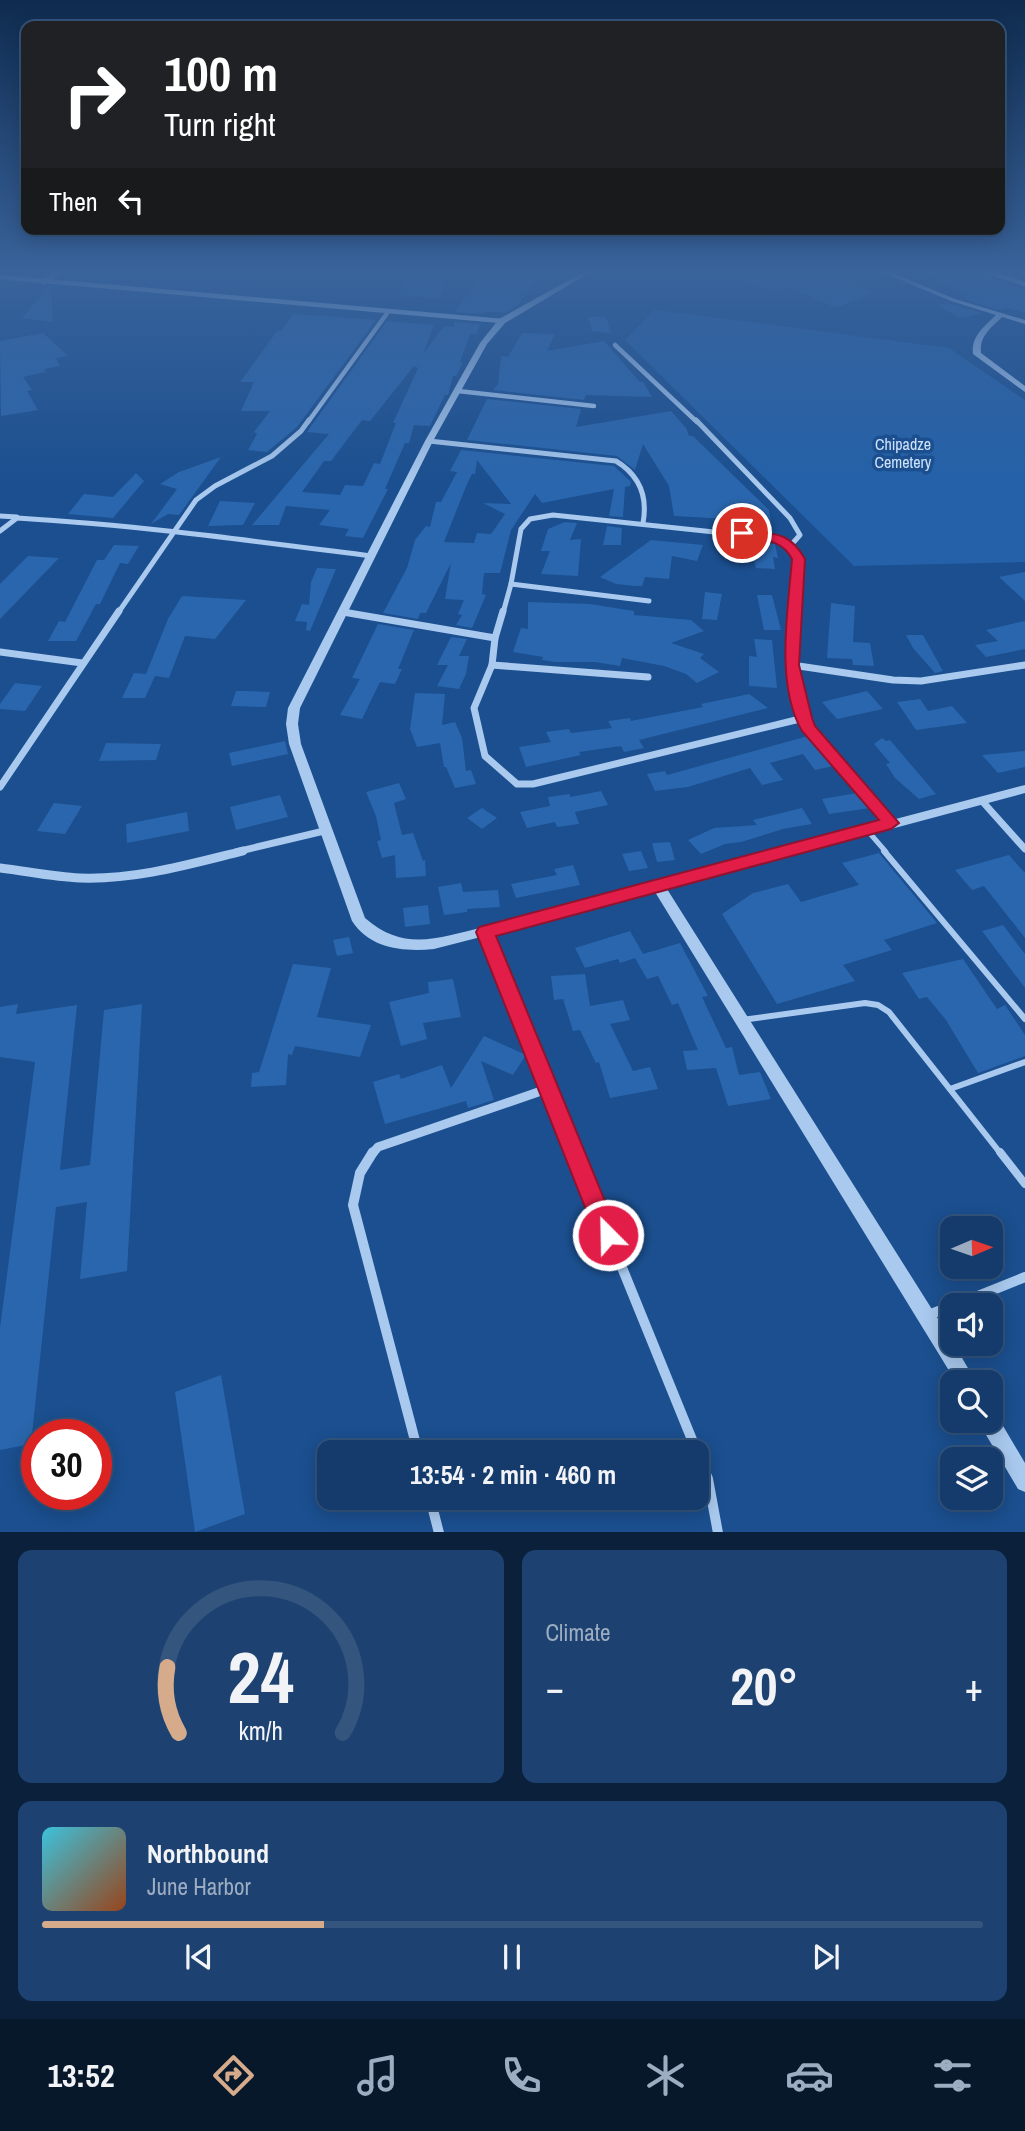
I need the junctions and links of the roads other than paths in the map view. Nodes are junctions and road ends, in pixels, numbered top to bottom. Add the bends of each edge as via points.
1 (366, 341) edge
2 (485, 341) edge
3 (975, 341) edge
4 (615, 345) dead end
5 (1025, 390) edge
6 (458, 391) junction
7 (594, 407) dead end
8 (429, 441) junction
9 (0, 516) edge
10 (17, 517) junction
11 (643, 523) junction
12 (0, 531) edge
13 (173, 531) junction
14 (791, 545) junction
15 (370, 556) junction
16 (511, 584) junction
17 (649, 601) dead end
18 (343, 612) junction
19 (495, 638) junction
20 (0, 652) edge
21 (82, 663) junction
22 (492, 665) junction
23 (792, 665) junction
24 (1021, 666) edge
25 (1025, 673) edge
26 (648, 677) dead end
27 (804, 718) junction
28 (0, 787) edge
29 (1025, 789) edge
30 (982, 801) junction
31 (891, 823) junction
32 (867, 830) junction
33 (324, 831) junction
34 (1025, 849) edge
35 (0, 868) edge
36 (658, 886) junction
37 (485, 932) junction
38 (1025, 1019) edge
39 (742, 1020) junction
40 (1025, 1062) edge
41 (547, 1088) junction
42 (950, 1089) junction
43 (1025, 1184) edge
44 (1025, 1277) edge
45 (985, 1293) edge
46 (940, 1310) edge
47 (927, 1315) junction
48 (960, 1370) edge
49 (996, 1433) edge
50 (415, 1440) edge
51 (1025, 1482) edge
52 (433, 1510) edge
53 (439, 1532) edge
54 (718, 1532) edge

1 - 13 street via 294,438 196,499
2 - 6 street
3 - 5 street via 977,354
4 - 14 street via 790,518 800,535
6 - 7 street
6 - 8 street
8 - 11 street via 616,461 628,467 643,491
8 - 15 street
9 - 10 street
10 - 12 street
10 - 13 street
11 - 14 street via 767,536
11 - 16 street via 553,515 530,519 522,529
13 - 15 street
13 - 21 street
14 - 23 street via 799,559
15 - 18 street
16 - 17 street
16 - 19 street
18 - 19 street
18 - 33 street via 301,690 292,724
19 - 22 street
20 - 21 street
21 - 28 street
22 - 26 street
22 - 27 street via 474,708 479,737 485,756 517,784 533,784
23 - 24 street via 921,681
23 - 27 street
24 - 25 street
27 - 31 street
29 - 30 street
30 - 31 street
30 - 34 street
31 - 32 street
32 - 36 street
32 - 38 lane
33 - 35 street via 119,877 79,878
33 - 37 street via 359,921 371,934 387,943 427,945
36 - 37 street
36 - 39 street
37 - 41 street
39 - 42 lane via 878,1005 889,1012
39 - 47 street
40 - 42 lane
41 - 50 street via 379,1147 363,1163 356,1181 354,1205
41 - 54 street via 708,1479
42 - 43 lane
44 - 45 street
46 - 47 street
47 - 48 street
49 - 51 street
52 - 53 street

